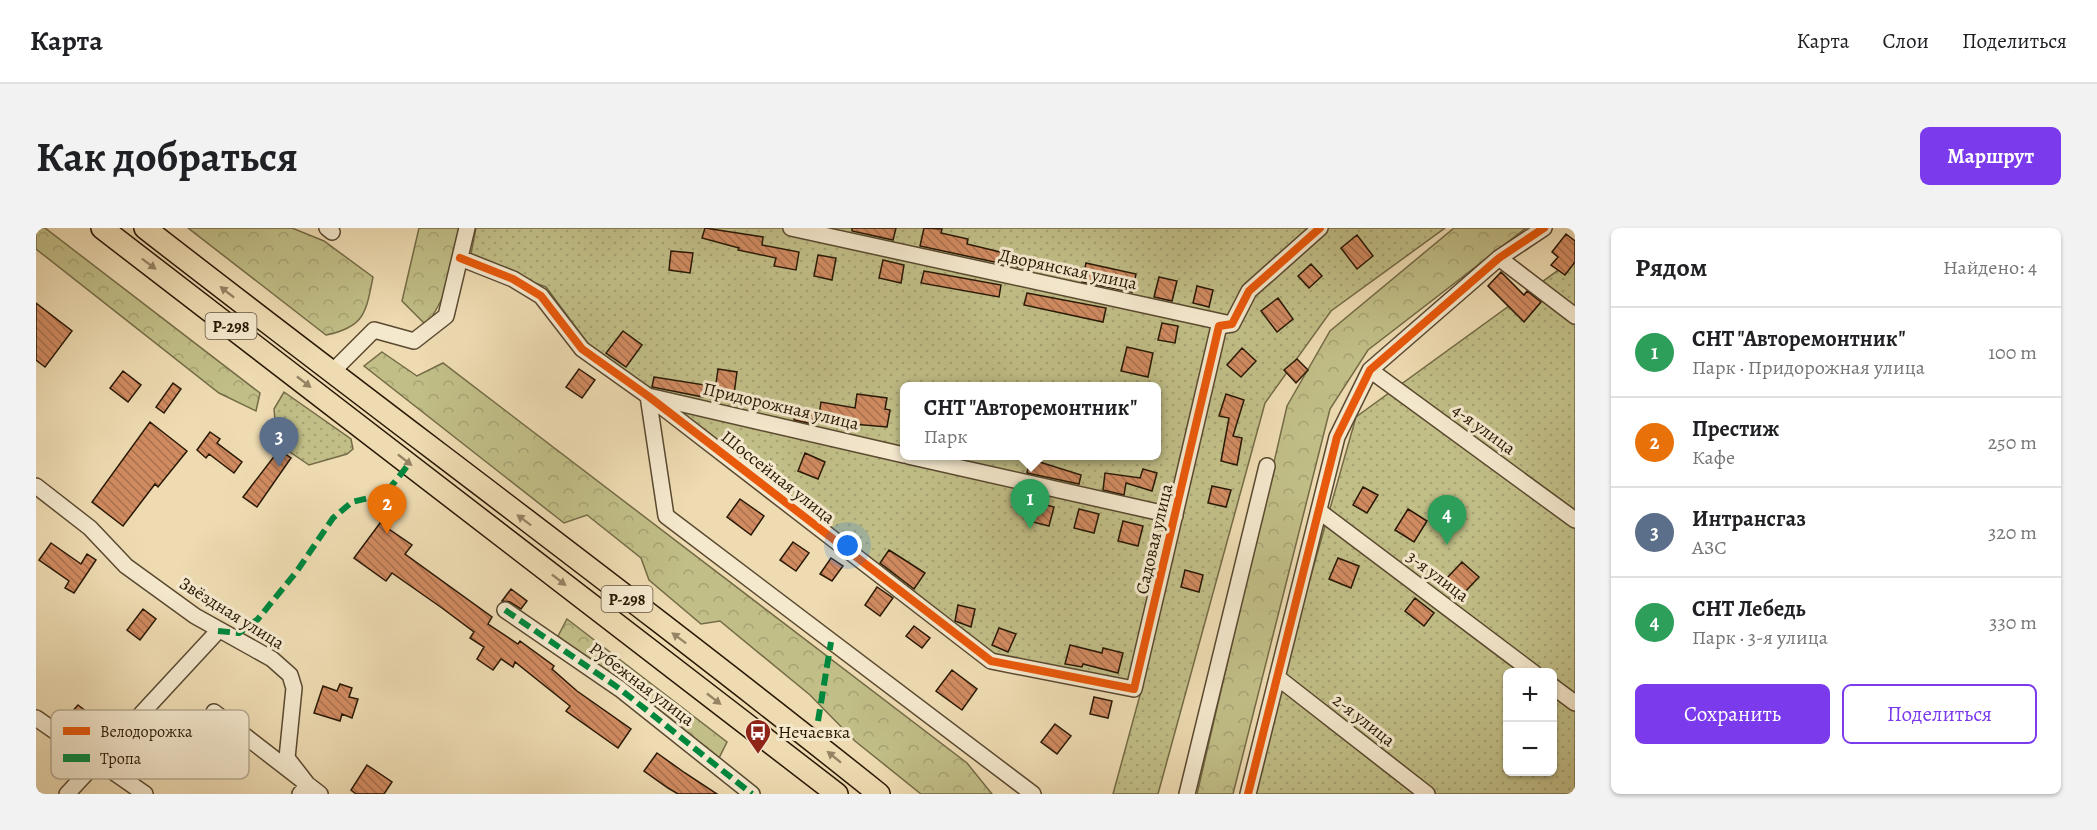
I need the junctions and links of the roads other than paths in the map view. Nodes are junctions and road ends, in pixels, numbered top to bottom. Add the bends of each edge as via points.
1 (102, 228) edge
2 (145, 228) edge
3 (467, 228) edge
4 (791, 228) edge
5 (1320, 228) edge
6 (1544, 228) edge
7 (460, 258) junction
8 (1499, 258) junction
9 (1575, 316) edge
10 (1232, 324) junction
11 (1370, 370) junction
12 (332, 373) junction
13 (648, 396) junction
14 (900, 454) edge
15 (928, 460) edge
16 (1267, 466) dead end
17 (36, 486) edge
18 (1319, 511) junction
19 (1175, 516) junction
20 (1575, 520) edge
21 (505, 610) dead end
22 (218, 631) junction
23 (1529, 668) edge
24 (1277, 677) junction
25 (1134, 689) joint
26 (1557, 690) edge
27 (1575, 703) edge
28 (143, 710) edge
29 (36, 718) edge
30 (51, 728) edge
31 (249, 741) edge
32 (80, 779) edge
33 (124, 779) edge
34 (309, 791) edge
35 (67, 794) edge
36 (145, 794) edge
37 (752, 794) edge
38 (837, 794) edge
39 (879, 794) edge
40 (1033, 794) edge
41 (1187, 794) edge
42 (1248, 794) edge
43 (1427, 794) edge

1 -> 38 highway, Р-298
12 -> 2 highway, Р-298
3 - 7 street
4 - 10 street, Дворянская улица
5 - 10 street, Садовая улица via 1249,291
6 - 8 street
7 - 12 street via 446,316 414,341 374,330
7 - 13 street, Шоссейная улица via 513,279 541,296 582,349
8 - 9 street
8 - 11 street
10 - 19 street, Садовая улица via 1219,326
11 - 18 street via 1337,437
11 - 20 street, 4-я улица
39 -> 12 highway, Р-298
13 - 14 street, Придорожная улица
13 - 25 street, Шоссейная улица via 991,661
13 - 40 street via 666,516
15 - 19 street, Придорожная улица
16 - 41 street
17 - 22 street, Звёздная улица via 90,528 126,566
18 - 23 street, 3-я улица
18 - 24 street
19 - 25 street, Садовая улица
21 - 37 street, Рубежная улица via 620,689
22 - 28 street
22 - 34 street, Звёздная улица via 272,659 290,675 294,688 287,758
24 - 42 street
24 - 43 street, 2-я улица
26 - 27 street
29 - 30 street
31 - 34 street, Звёздная улица
32 - 35 street
33 - 36 street

